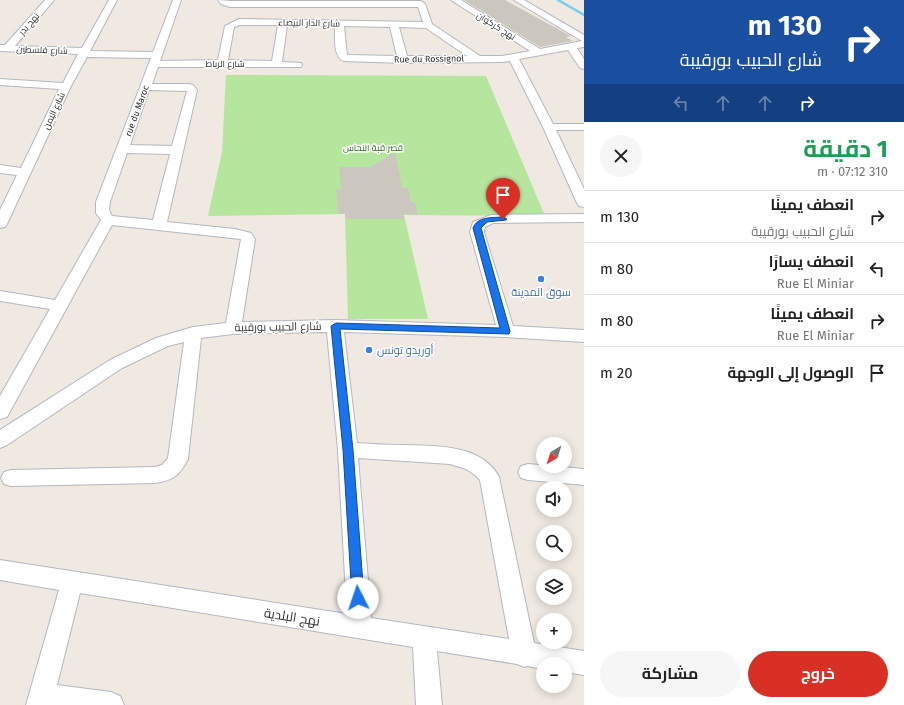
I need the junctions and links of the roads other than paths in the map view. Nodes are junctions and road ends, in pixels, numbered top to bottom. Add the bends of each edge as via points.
1 (50, 0) edge
2 (113, 0) edge
3 (177, 0) edge
4 (222, 0) edge
5 (455, 0) edge
6 (518, 0) edge
7 (369, 2) edge
8 (283, 23) junction
9 (339, 24) junction
10 (394, 24) junction
11 (428, 25) junction
12 (584, 39) edge
13 (584, 44) edge
14 (571, 47) junction
15 (4, 48) edge
16 (538, 52) junction
17 (84, 53) junction
18 (476, 58) junction
19 (514, 58) junction
20 (155, 60) junction
21 (403, 60) junction
22 (222, 63) junction
23 (276, 65) junction
24 (297, 65) dead end
25 (584, 66) edge
26 (0, 82) edge
27 (66, 86) junction
28 (146, 87) junction
29 (549, 127) junction
30 (584, 127) edge
31 (123, 149) junction
32 (177, 150) junction
33 (0, 169) edge
34 (24, 172) junction
35 (584, 203) edge
36 (4, 206) edge
37 (584, 218) edge
38 (108, 220) junction
39 (0, 224) edge
40 (159, 226) junction
41 (0, 296) edge
42 (61, 306) junction
43 (336, 326) junction
44 (233, 328) junction
45 (506, 331) junction
46 (193, 332) junction
47 (584, 336) edge
48 (0, 412) edge
49 (0, 440) edge
50 (348, 450) junction
51 (528, 472) dead end
52 (584, 477) edge
53 (11, 478) dead end
54 (0, 570) edge
55 (72, 582) junction
56 (360, 628) junction
57 (424, 638) junction
58 (524, 654) junction
59 (584, 663) edge
60 (40, 700) edge
61 (111, 705) edge
62 (429, 705) edge

1 - 15 street, نهج بدر
2 - 17 street, شارع اليمن
3 - 20 street, rue du Maroc
4 - 7 street via 230,4
5 - 16 street, نهج كركوان
6 - 12 street
7 - 11 street via 421,4
8 - 9 street, شارع الدار البيضاء
8 - 22 street, شارع الدار البيضاء via 232,24
8 - 23 street
9 - 10 street, شارع الدار البيضاء
9 - 21 street, Rue du Rossignol via 344,58
10 - 11 street, شارع الدار البيضاء
10 - 21 street
11 - 18 street
13 - 14 street, Rue du Rossignol
14 - 16 street, Rue du Rossignol
14 - 25 street
15 - 17 street, شارع فلسطين
16 - 19 street, Rue du Rossignol
17 - 20 street, شارع فلسطين
17 - 27 street, شارع اليمن
18 - 19 street, Rue du Rossignol
18 - 21 street, Rue du Rossignol
19 - 29 street
20 - 22 street, شارع الرباط
20 - 28 street, rue du Maroc
22 - 23 street, شارع الرباط
23 - 24 street, شارع الرباط
26 - 27 street
27 - 34 street, شارع اليمن
28 - 31 street, rue du Maroc
28 - 32 street via 191,88 189,106
29 - 30 street
29 - 35 street
31 - 32 street
31 - 38 street, rue du Maroc via 102,205 102,214
32 - 40 street
33 - 34 street
34 - 36 street, شارع اليمن
36 - 39 street, شارع اليمن
37 - 45 street via 491,219 478,225 477,232
38 - 40 street
38 - 42 street
40 - 44 street via 246,236 248,239
41 - 42 street
42 - 48 street
43 - 44 street, شارع الحبيب بورقيبة
43 - 45 street, شارع الحبيب بورقيبة
43 - 50 street
44 - 46 street, شارع الحبيب بورقيبة
45 - 47 street, شارع الحبيب بورقيبة
46 - 49 street, شارع الحبيب بورقيبة via 162,342 116,364
46 - 53 street via 178,459 173,469 166,474 155,475
50 - 56 street
50 - 58 street via 448,456 465,460 483,469 489,477
51 - 52 street
54 - 55 street, نهج البلدية
55 - 56 street, نهج البلدية
55 - 60 street
56 - 57 street, نهج البلدية
57 - 58 street, نهج البلدية
57 - 62 street
58 - 59 street, نهج البلدية
60 - 61 street

